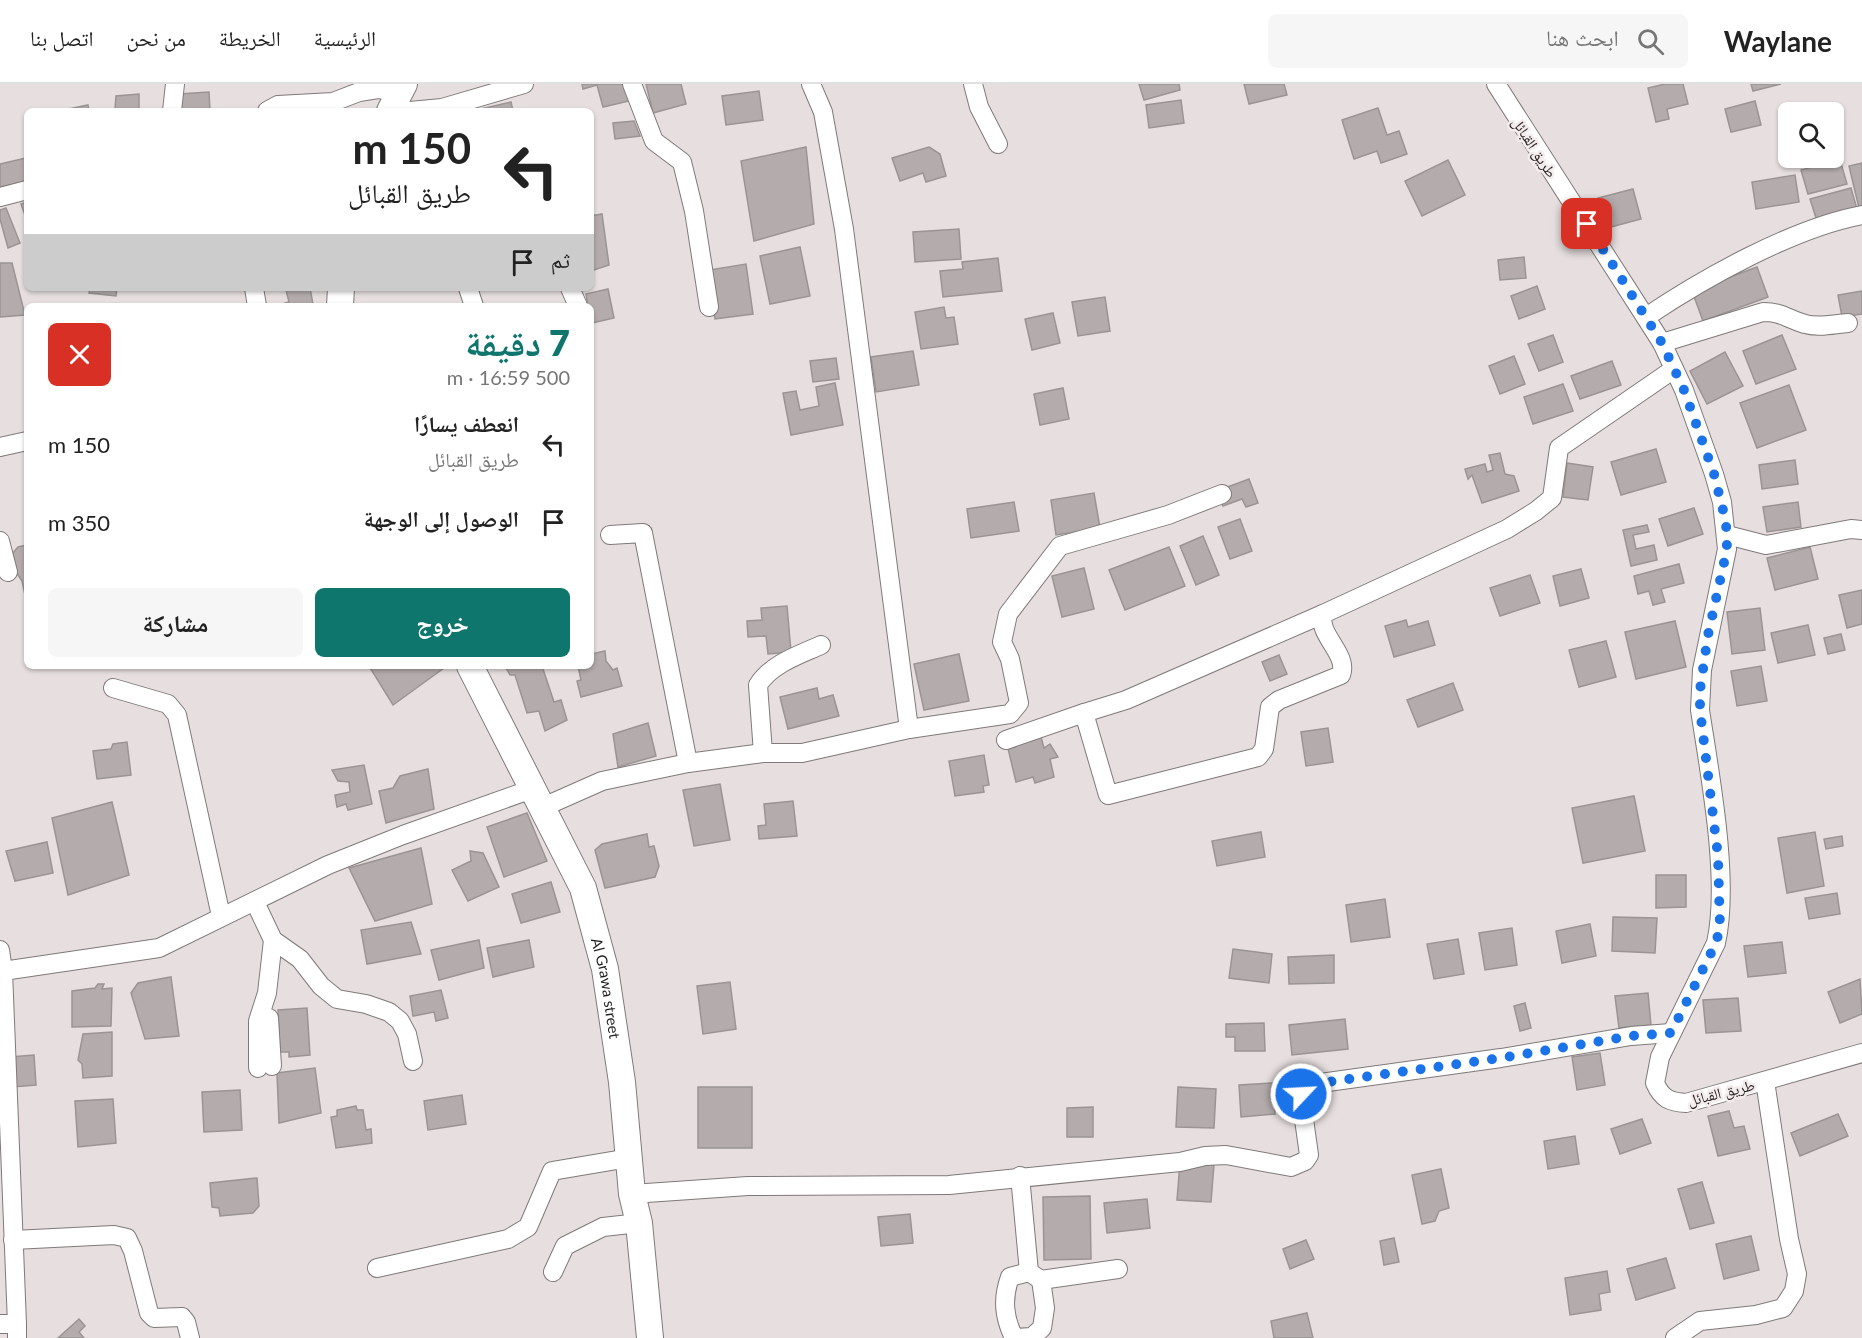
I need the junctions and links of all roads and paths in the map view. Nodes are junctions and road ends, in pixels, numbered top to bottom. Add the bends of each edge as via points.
1 (175, 84) edge
2 (524, 84) edge
3 (632, 84) edge
4 (811, 84) edge
5 (973, 84) edge
6 (1496, 84) edge
7 (401, 100) edge
8 (172, 108) edge
9 (272, 108) edge
10 (998, 144) dead end
11 (24, 191) edge
12 (0, 197) edge
13 (1862, 215) edge
14 (709, 307) dead end
15 (1646, 318) junction
16 (1848, 322) dead end
17 (1662, 343) junction
18 (1674, 369) junction
19 (24, 442) edge
20 (0, 447) edge
21 (1222, 494) dead end
22 (1862, 530) edge
23 (610, 535) dead end
24 (1727, 536) junction
25 (0, 541) edge
26 (8, 572) dead end
27 (1323, 614) junction
28 (821, 645) dead end
29 (471, 669) edge
30 (113, 688) dead end
31 (1084, 712) junction
32 (909, 729) junction
33 (1006, 740) dead end
34 (763, 753) junction
35 (688, 763) junction
36 (536, 799) junction
37 (255, 902) junction
38 (221, 916) junction
39 (273, 940) junction
40 (0, 950) edge
41 (2, 971) edge
42 (1671, 1033) junction
43 (1862, 1053) edge
44 (413, 1061) dead end
45 (265, 1067) dead end
46 (1765, 1081) junction
47 (628, 1158) junction
48 (1020, 1176) junction
49 (632, 1194) junction
50 (639, 1223) junction
51 (13, 1240) junction
52 (376, 1268) dead end
53 (1118, 1269) dead end
54 (553, 1272) dead end
55 (11, 1329) edge
56 (190, 1338) edge
57 (650, 1338) edge
58 (1674, 1338) edge

1 - 8 street
2 - 7 street via 441,108
3 - 14 street via 654,141 682,162
4 - 32 street via 823,112 844,229
5 - 10 street via 979,107
6 - 15 street, طريق القبائل
7 - 9 street via 378,89 333,102
11 - 12 street
13 - 15 street via 1788,239 1678,296
15 - 17 street, طريق القبائل
16 - 17 street via 1813,326 1780,312 1763,312
17 - 18 street, طريق القبائل
18 - 24 street, طريق القبائل via 1714,474
18 - 27 street via 1559,448 1552,498 1536,512
19 - 20 street
21 - 32 street via 1168,515 1060,546 1008,614 1002,642 1010,659 1019,703 1010,714
22 - 24 street via 1766,545
23 - 35 street via 643,533
24 - 42 street, طريق القبائل via 1700,690 1718,856 1720,927 1716,943
25 - 26 street
27 - 31 street via 1126,700
27 - 31 street via 1323,625 1343,667 1341,675 1273,704 1264,749 1258,757 1108,795
28 - 34 street via 785,662 758,685
29 - 36 street, Al Grawa street
30 - 38 street via 168,705 177,715
31 - 33 street
32 - 34 street via 802,753
34 - 35 street
35 - 36 street
36 - 37 street via 328,865
36 - 47 street, Al Grawa street via 583,888 604,969 622,1082
37 - 38 street
37 - 39 street
38 - 41 street via 159,948
39 - 44 street via 300,959 337,999 389,1012 400,1021
39 - 45 street via 267,993 258,1022
40 - 41 street
41 - 51 street
42 - 46 street, طريق القبائل via 1655,1072 1655,1083 1672,1102 1686,1102
42 - 48 street via 1306,1085 1301,1098 1309,1155 1297,1165 1216,1155 1179,1162
43 - 46 street, طريق القبائل
46 - 58 street via 1797,1274 1794,1291 1783,1308 1756,1316 1700,1320
47 - 49 street, Al Grawa street
47 - 52 street via 552,1171 528,1227 508,1239
48 - 49 street via 949,1185 748,1186
48 - 53 street via 1035,1276
49 - 50 street, Al Grawa street
50 - 54 street via 603,1227 566,1246
50 - 57 street, Al Grawa street
51 - 55 street
51 - 56 street via 114,1235 127,1238 134,1251 149,1313 154,1318 182,1317

